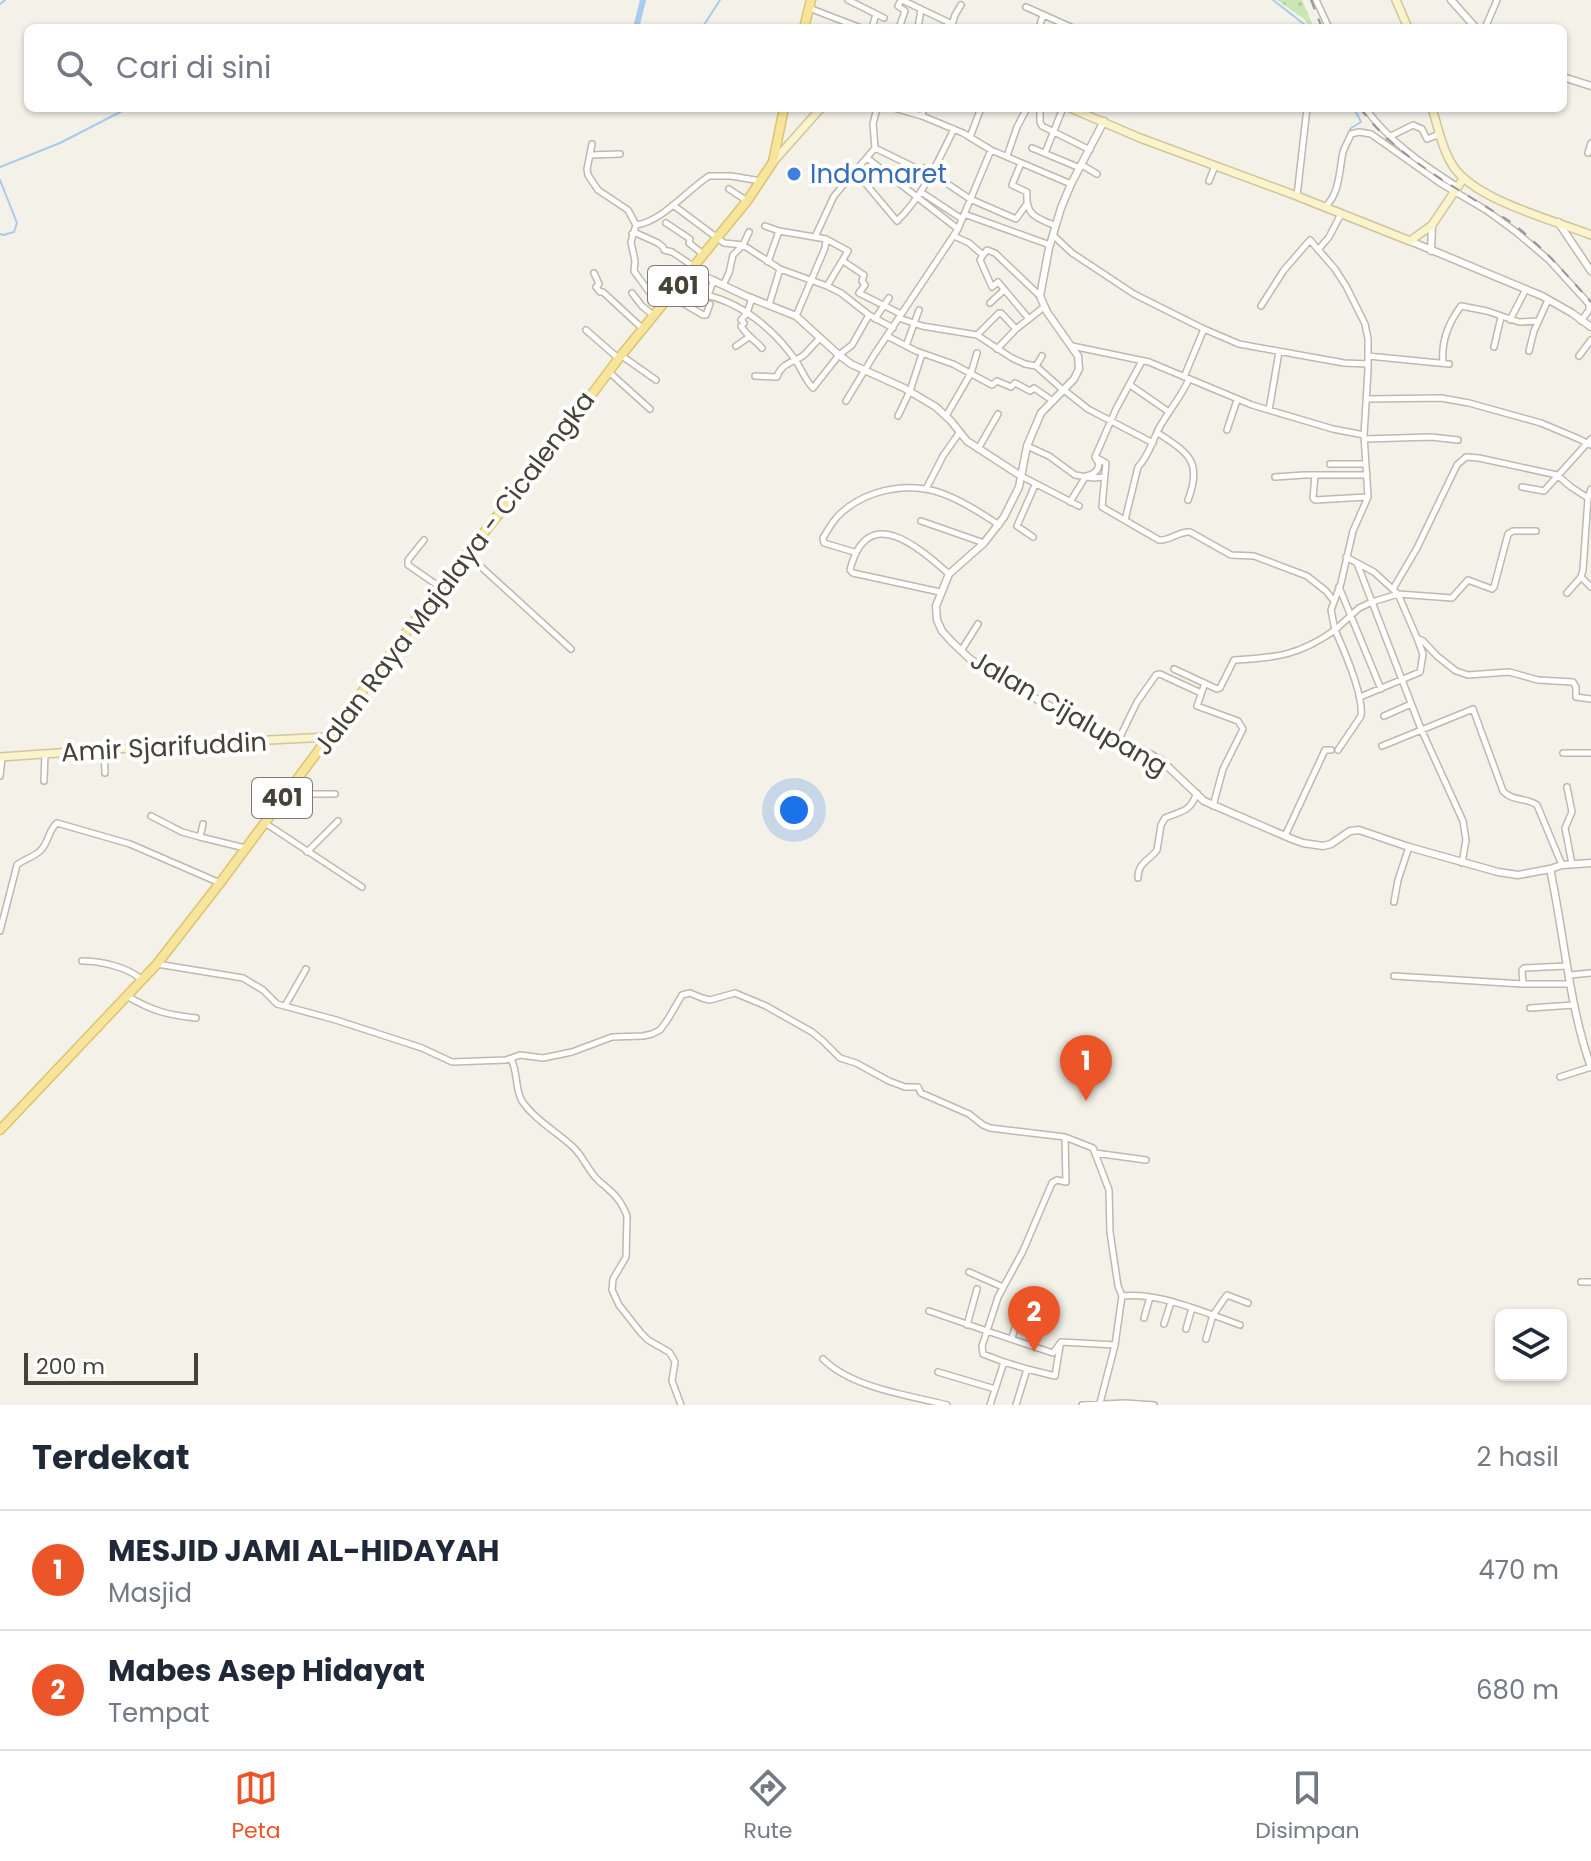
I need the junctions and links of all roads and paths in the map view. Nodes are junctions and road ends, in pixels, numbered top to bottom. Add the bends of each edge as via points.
1 (848, 0) edge
2 (901, 0) edge
3 (1316, 0) edge
4 (1396, 0) edge
5 (1451, 0) edge
6 (1497, 0) edge
7 (809, 2) edge
8 (961, 5) dead end
9 (1026, 7) dead end
10 (921, 9) junction
11 (876, 14) junction
12 (1043, 15) junction
13 (884, 18) dead end
14 (807, 24) edge
15 (853, 24) edge
16 (873, 24) edge
17 (900, 24) edge
18 (919, 24) edge
19 (948, 24) edge
20 (953, 24) edge
21 (1040, 24) edge
22 (1054, 24) edge
23 (1327, 24) edge
24 (1406, 24) edge
25 (1472, 24) edge
26 (1487, 24) edge
27 (1567, 78) edge
28 (1591, 86) edge
29 (783, 112) edge
30 (817, 112) edge
31 (876, 112) edge
32 (908, 112) edge
33 (923, 112) edge
34 (979, 112) edge
35 (1025, 112) edge
36 (1040, 112) edge
37 (1061, 112) edge
38 (1080, 112) edge
39 (1307, 112) edge
40 (1368, 112) edge
41 (1433, 112) edge
42 (922, 116) junction
43 (1104, 121) junction
44 (954, 129) junction
45 (1052, 133) junction
46 (1440, 134) junction
47 (970, 137) junction
48 (1389, 137) junction
49 (1591, 143) edge
50 (592, 144) dead end
51 (875, 148) junction
52 (1032, 148) dead end
53 (991, 150) junction
54 (1090, 150) junction
55 (1588, 153) dead end
56 (620, 154) dead end
57 (1045, 154) junction
58 (590, 155) junction
59 (1007, 156) junction
60 (867, 158) junction
61 (773, 162) junction
62 (1021, 163) junction
63 (1215, 166) junction
64 (1081, 167) junction
65 (855, 171) junction
66 (932, 173) junction
67 (1097, 174) dead end
68 (761, 181) junction
69 (1209, 181) dead end
70 (1071, 184) junction
71 (1459, 186) junction
72 (729, 189) dead end
73 (921, 192) junction
74 (1297, 196) junction
75 (916, 198) junction
76 (970, 199) junction
77 (747, 201) junction
78 (673, 205) junction
79 (1026, 205) junction
80 (1325, 207) junction
81 (1341, 214) junction
82 (963, 216) junction
83 (1558, 222) junction
84 (666, 223) dead end
85 (636, 225) junction
86 (1432, 225) junction
87 (765, 226) dead end
88 (1056, 226) junction
89 (958, 229) junction
90 (779, 231) junction
91 (749, 232) dead end
92 (632, 234) junction
93 (1591, 234) edge
94 (954, 236) junction
95 (1054, 236) junction
96 (717, 237) junction
97 (815, 237) junction
98 (826, 239) junction
99 (1410, 241) junction
100 (743, 245) junction
101 (1051, 246) junction
102 (1318, 250) junction
103 (1431, 251) junction
104 (703, 254) junction
105 (983, 255) junction
106 (843, 261) junction
107 (768, 262) junction
108 (693, 268) junction
109 (780, 269) junction
110 (1591, 271) edge
111 (594, 273) dead end
112 (714, 280) junction
113 (811, 280) junction
114 (723, 285) junction
115 (827, 286) junction
116 (1526, 289) junction
117 (1004, 290) junction
118 (632, 293) dead end
119 (700, 294) dead end
120 (708, 295) junction
121 (671, 296) junction
122 (1040, 296) junction
123 (752, 298) junction
124 (889, 298) dead end
125 (1548, 300) junction
126 (990, 303) dead end
127 (710, 304) dead end
128 (769, 305) junction
129 (884, 305) junction
130 (1261, 306) dead end
131 (1044, 307) junction
132 (661, 308) junction
133 (919, 310) dead end
134 (747, 313) junction
135 (654, 315) junction
136 (796, 316) junction
137 (900, 316) junction
138 (872, 317) junction
139 (1501, 317) junction
140 (1029, 319) junction
141 (1510, 320) junction
142 (1538, 321) junction
143 (1581, 321) junction
144 (913, 324) junction
145 (1591, 327) edge
146 (893, 328) junction
147 (643, 329) junction
148 (1016, 329) junction
149 (1204, 329) junction
150 (586, 330) dead end
151 (977, 335) junction
152 (887, 336) junction
153 (749, 337) junction
154 (819, 339) junction
155 (1591, 340) edge
156 (736, 346) dead end
157 (906, 346) junction
158 (1071, 346) junction
159 (1494, 347) dead end
160 (762, 348) dead end
161 (997, 349) junction
162 (1279, 351) junction
163 (1529, 351) dead end
164 (977, 353) dead end
165 (922, 354) junction
166 (839, 355) junction
167 (1042, 356) dead end
168 (1579, 356) dead end
169 (621, 357) junction
170 (795, 360) junction
171 (1368, 360) junction
172 (1142, 361) junction
173 (1036, 366) junction
174 (866, 369) junction
175 (609, 372) junction
176 (971, 373) junction
177 (755, 376) dead end
178 (1186, 378) junction
179 (656, 380) dead end
180 (1130, 385) junction
181 (1063, 390) junction
182 (910, 391) junction
183 (1367, 399) junction
184 (1237, 400) junction
185 (846, 401) dead end
186 (1053, 401) junction
187 (650, 409) dead end
188 (1269, 410) junction
189 (1169, 412) junction
190 (998, 414) dead end
191 (898, 416) dead end
192 (946, 416) junction
193 (1110, 421) junction
194 (1227, 430) dead end
195 (959, 433) junction
196 (1158, 433) junction
197 (1364, 437) junction
198 (1458, 440) dead end
199 (1590, 442) edge
200 (1153, 443) junction
201 (1027, 446) junction
202 (978, 449) junction
203 (1095, 457) junction
204 (1330, 464) dead end
205 (1366, 464) junction
206 (1315, 475) junction
207 (1367, 475) junction
208 (1557, 475) junction
209 (1021, 476) junction
210 (1086, 476) junction
211 (1104, 477) junction
212 (1275, 477) dead end
213 (1035, 485) junction
214 (1522, 487) dead end
215 (926, 489) junction
216 (1591, 489) edge
217 (1368, 497) junction
218 (1588, 498) junction
219 (1188, 500) dead end
220 (1070, 502) junction
221 (1079, 506) dead end
222 (1125, 520) junction
223 (921, 521) dead end
224 (999, 525) junction
225 (1536, 531) dead end
226 (1033, 537) dead end
227 (424, 540) dead end
228 (984, 543) junction
229 (854, 552) junction
230 (467, 554) junction
231 (1346, 557) junction
232 (1357, 562) junction
233 (949, 574) junction
234 (1581, 577) junction
235 (1590, 583) edge
236 (440, 587) junction
237 (1339, 587) junction
238 (940, 592) junction
239 (1396, 592) junction
240 (1567, 593) dead end
241 (1334, 601) junction
242 (1372, 602) junction
243 (1351, 615) junction
244 (978, 624) dead end
245 (1335, 630) junction
246 (1417, 638) junction
247 (571, 649) dead end
248 (961, 651) junction
249 (1174, 669) dead end
250 (1402, 680) junction
251 (1205, 683) junction
252 (1381, 689) junction
253 (1201, 693) junction
254 (1360, 697) junction
255 (1591, 699) edge
256 (1411, 704) junction
257 (1384, 716) dead end
258 (1421, 729) junction
259 (329, 737) junction
260 (1119, 739) junction
261 (1382, 746) dead end
262 (104, 750) junction
263 (1563, 753) dead end
264 (1591, 753) edge
265 (45, 754) junction
266 (1, 757) edge
267 (105, 773) dead end
268 (0, 776) edge
269 (44, 781) dead end
270 (1567, 787) dead end
271 (1197, 793) junction
272 (285, 794) junction
273 (335, 794) dead end
274 (1213, 806) junction
275 (151, 816) dead end
276 (338, 821) dead end
277 (264, 823) junction
278 (203, 824) dead end
279 (1285, 836) junction
280 (200, 837) junction
281 (1409, 847) junction
282 (246, 848) junction
283 (307, 852) junction
284 (1462, 863) junction
285 (1591, 863) edge
286 (1572, 864) junction
287 (1562, 865) junction
288 (1550, 869) junction
289 (1138, 878) dead end
290 (220, 883) junction
291 (362, 887) dead end
292 (1394, 902) dead end
293 (0, 931) edge
294 (82, 961) dead end
295 (157, 964) junction
296 (1568, 965) junction
297 (306, 969) dead end
298 (1591, 973) edge
299 (1394, 976) dead end
300 (142, 980) junction
301 (1570, 980) junction
302 (1523, 984) junction
303 (127, 996) junction
304 (1574, 1005) junction
305 (285, 1006) junction
306 (1530, 1008) dead end
307 (196, 1018) dead end
308 (511, 1059) junction
309 (1590, 1062) edge
310 (1560, 1077) dead end
311 (0, 1130) edge
312 (1065, 1137) junction
313 (1095, 1153) junction
314 (1146, 1160) dead end
315 (969, 1272) dead end
316 (1581, 1282) dead end
317 (1591, 1282) edge
318 (1003, 1287) junction
319 (977, 1289) dead end
320 (1122, 1296) junction
321 (1150, 1297) junction
322 (1171, 1302) junction
323 (1248, 1303) dead end
324 (1192, 1308) junction
325 (929, 1311) dead end
326 (1213, 1315) junction
327 (1018, 1318) dead end
328 (1144, 1318) dead end
329 (1164, 1324) dead end
330 (967, 1325) junction
331 (1240, 1325) dead end
332 (1186, 1329) dead end
333 (987, 1331) junction
334 (1012, 1338) junction
335 (1206, 1339) dead end
336 (1061, 1342) junction
337 (1115, 1345) junction
338 (823, 1359) dead end
339 (1004, 1362) junction
340 (1027, 1369) junction
341 (938, 1372) dead end
342 (995, 1389) junction
343 (1016, 1403) edge
344 (1100, 1403) edge
345 (681, 1405) edge
346 (947, 1405) edge
347 (990, 1405) edge
348 (1027, 1405) edge
349 (1082, 1405) edge
350 (1154, 1405) edge

1 - 11 street
2 - 10 street
2 - 17 street via 898,6 905,11
3 - 23 street
4 - 24 main road
5 - 25 street
6 - 26 street
7 - 14 main road
7 - 15 street
8 - 20 street
9 - 12 street
10 - 18 street
10 - 19 street
11 - 13 street
11 - 16 street
12 - 21 street
12 - 22 street
27 - 28 street
29 - 61 main road, Jalan Raya Majalaya - Cicalengka / 401
30 - 61 main road
31 - 51 street
32 - 42 street
33 - 42 street
34 - 47 street
35 - 59 street
36 - 45 street via 1041,124
37 - 45 street
38 - 43 main road
39 - 74 street
40 - 48 street
41 - 46 main road
42 - 44 street
43 - 54 street
43 - 63 main road
44 - 47 street
44 - 66 street
45 - 54 street
45 - 57 street
46 - 48 street via 1427,139 1413,125
46 - 71 main road
47 - 53 street
48 - 71 street
49 - 55 street
50 - 58 street
51 - 60 street
51 - 66 street
52 - 57 street
53 - 59 street
53 - 76 street
54 - 64 street
56 - 58 street
57 - 64 street
58 - 85 street via 588,172 594,185 628,210
59 - 62 street
60 - 65 street
60 - 75 street
61 - 68 main road, Jalan Raya Majalaya - Cicalengka / 401
62 - 70 street
62 - 79 street via 1012,183 1027,192
63 - 69 street
63 - 74 main road
64 - 67 street
64 - 70 street
65 - 75 street via 897,221
65 - 97 street via 834,196
66 - 73 street
66 - 76 street
68 - 77 main road, Jalan Raya Majalaya - Cicalengka / 401
68 - 78 street via 709,176
70 - 88 street
71 - 80 street via 1440,183 1371,134 1359,132 1351,134 1346,145 1332,200
71 - 83 main road
71 - 86 main road
71 - 143 street via 1568,280 1590,305
72 - 77 street
73 - 75 street
73 - 82 street
74 - 80 main road
75 - 89 street
76 - 79 street via 1016,219
76 - 82 street
77 - 96 main road, Jalan Raya Majalaya - Cicalengka / 401
78 - 85 street
78 - 96 street
79 - 88 street via 1034,217
80 - 81 main road
81 - 99 main road
81 - 102 street
82 - 89 street
82 - 101 street
83 - 93 main road
83 - 110 street
84 - 104 street
85 - 92 street
86 - 99 main road
86 - 103 street
87 - 90 street
88 - 95 street
89 - 94 street
90 - 97 street
90 - 107 street
91 - 100 street
92 - 108 street via 658,243
92 - 132 street via 634,271
94 - 105 street
94 - 137 street
95 - 101 street
95 - 149 street via 1134,294
96 - 100 street
96 - 104 main road, Jalan Raya Majalaya - Cicalengka / 401
97 - 98 street
98 - 106 street via 848,251
98 - 113 street
99 - 103 street
100 - 107 street
100 - 114 street via 733,255
101 - 122 street
102 - 130 street via 1310,240
102 - 171 street via 1341,277 1365,324
103 - 116 street
104 - 108 main road, Jalan Raya Majalaya - Cicalengka / 401
105 - 117 street via 980,260 992,287 998,282
105 - 122 street via 987,250 995,253
106 - 115 street
106 - 129 street via 865,277 859,293
107 - 109 street
108 - 112 street
108 - 121 main road, Jalan Raya Majalaya - Cicalengka / 401
109 - 113 street
109 - 128 street
111 - 147 street via 600,292
112 - 114 street
112 - 120 street
113 - 115 street
113 - 136 street
114 - 123 street
115 - 138 street
116 - 125 street
116 - 141 street
117 - 126 street
117 - 140 street
118 - 135 street
119 - 120 street
120 - 134 street
121 - 127 street via 703,315
121 - 132 main road, Jalan Raya Majalaya - Cicalengka / 401
122 - 131 street
123 - 128 street
123 - 134 street
124 - 129 street
125 - 142 street
125 - 143 street
128 - 136 street
129 - 137 street
129 - 138 street
131 - 140 street
131 - 158 street
132 - 135 main road, Jalan Raya Majalaya - Cicalengka / 401
133 - 144 street
134 - 153 street via 741,326
134 - 170 street
135 - 147 main road, Jalan Raya Majalaya - Cicalengka / 401
136 - 154 street
137 - 144 street
137 - 146 street
138 - 146 street
138 - 166 street
139 - 141 street
139 - 159 street
139 - 171 street via 1461,306 1450,322 1443,349 1446,363
140 - 148 street
141 - 142 street
142 - 163 street
143 - 145 street
144 - 151 street
144 - 157 street
146 - 152 street
147 - 169 main road, Jalan Raya Majalaya - Cicalengka / 401
148 - 151 street via 1001,313
148 - 161 street
149 - 162 street via 1239,344
149 - 178 street
150 - 169 street
151 - 161 street
152 - 157 street
152 - 174 street
153 - 156 street
153 - 160 street
154 - 166 street
154 - 170 street
155 - 168 street
157 - 165 street
158 - 172 street
158 - 181 street via 1079,369
161 - 173 street
162 - 171 street via 1344,363
162 - 188 street
164 - 176 street
165 - 176 street
165 - 182 street
166 - 170 street via 813,388
166 - 174 street
167 - 173 street
169 - 175 main road, Jalan Raya Majalaya - Cicalengka / 401
169 - 179 street
170 - 177 street via 777,377
171 - 183 street
172 - 178 street
172 - 180 street
173 - 181 street
174 - 182 street
174 - 185 street
175 - 187 street
175 - 230 main road, Jalan Raya Majalaya - Cicalengka / 401
176 - 186 street via 992,385 997,381 1034,388
176 - 192 street
178 - 184 street
178 - 189 street
180 - 189 street
180 - 193 street
181 - 186 street, Jalan Cijalupang
181 - 193 street
182 - 191 street
182 - 192 street
183 - 197 street
183 - 199 street via 1469,403
184 - 188 street
184 - 194 street
186 - 201 street, Jalan Cijalupang via 1043,409
188 - 197 street
189 - 196 street
190 - 202 street
192 - 195 street
193 - 200 street
193 - 203 street
195 - 202 street
195 - 215 street
196 - 200 street
196 - 219 street via 1184,450 1192,465 1195,482
197 - 198 street
197 - 205 street
199 - 208 street
200 - 222 street via 1135,474
201 - 209 street, Jalan Cijalupang
201 - 210 street via 1075,475
202 - 209 street
203 - 210 street via 1099,467
203 - 211 street via 1106,462
204 - 205 street
205 - 207 street
206 - 207 street
206 - 212 street
206 - 217 street via 1314,499
207 - 217 street
208 - 214 street via 1544,491
208 - 218 street
208 - 239 street via 1473,456 1461,460
209 - 213 street
209 - 224 street, Jalan Cijalupang
210 - 211 street
210 - 220 street
211 - 222 street via 1102,507
213 - 220 street
213 - 226 street via 1017,526
215 - 224 street via 973,507
215 - 229 street via 875,493 845,510 822,540
216 - 218 street
217 - 231 street
218 - 234 street
220 - 221 street
222 - 241 street via 1159,540 1190,532 1231,555 1249,555 1307,576
223 - 228 street
224 - 228 street, Jalan Cijalupang
225 - 239 street via 1508,534 1492,589 1468,580 1452,598
227 - 236 street via 408,565
228 - 233 street, Jalan Cijalupang
229 - 233 street via 869,535 891,536 906,541
229 - 238 street via 853,573
230 - 236 main road, Jalan Raya Majalaya - Cicalengka / 401
230 - 247 street
231 - 232 street
231 - 237 street
232 - 239 street
232 - 242 street
233 - 238 street, Jalan Cijalupang
234 - 235 street
234 - 240 street
236 - 259 main road, Jalan Raya Majalaya - Cicalengka / 401
237 - 241 street
237 - 243 street
238 - 248 street, Jalan Cijalupang via 937,620
239 - 242 street
239 - 246 street
241 - 245 street
242 - 243 street
242 - 250 street
243 - 245 street
243 - 252 street
244 - 248 street
245 - 251 street via 1289,654 1234,660 1219,689
245 - 254 street
246 - 250 street via 1422,668
246 - 255 street via 1460,673 1509,672 1573,682 1576,697
248 - 260 street, Jalan Cijalupang via 1002,680
249 - 251 street
250 - 252 street
250 - 256 street
251 - 253 street
252 - 254 street
253 - 260 street via 1156,675
253 - 274 street via 1198,708 1238,721 1243,729 1223,769
254 - 279 street via 1361,716 1334,750 1325,750
256 - 257 street
256 - 258 street
258 - 261 street
258 - 284 street via 1463,821
258 - 287 street via 1473,709 1503,791 1537,805
259 - 262 main road, Amir Sjarifuddin
259 - 272 main road, Jalan Raya Majalaya - Cicalengka / 401
260 - 271 street, Jalan Cijalupang via 1162,761
262 - 265 main road, Amir Sjarifuddin
262 - 267 street
263 - 264 street
265 - 266 main road, Amir Sjarifuddin
265 - 269 street
266 - 268 street
270 - 286 street via 1572,812 1565,828
271 - 274 street, Jalan Cijalupang
271 - 289 street via 1187,810 1165,818 1157,850 1142,864
272 - 273 street
272 - 277 main road, Jalan Raya Majalaya - Cicalengka / 401
274 - 279 street, Jalan Cijalupang
275 - 280 street
276 - 283 street
277 - 282 main road, Jalan Raya Majalaya - Cicalengka / 401
277 - 283 street
278 - 280 street
279 - 281 street, Jalan Cijalupang via 1323,846 1359,830
280 - 282 street
281 - 284 street, Jalan Cijalupang
281 - 292 street
282 - 290 main road, Jalan Raya Majalaya - Cicalengka / 401
283 - 291 street
284 - 288 street, Jalan Cijalupang via 1511,875
285 - 286 street, Jalan Cijalupang
286 - 287 street, Jalan Cijalupang
287 - 288 street, Jalan Cijalupang
288 - 296 street
290 - 293 street via 130,844 57,823 41,851 17,865
290 - 295 main road, Jalan Raya Majalaya - Cicalengka / 401
294 - 300 street via 108,964
295 - 300 main road, Jalan Raya Majalaya - Cicalengka / 401
295 - 305 street via 243,978
296 - 301 street
296 - 302 street via 1524,968
297 - 305 street
298 - 301 street
299 - 302 street
300 - 303 main road, Jalan Raya Majalaya - Cicalengka / 401
301 - 302 street
301 - 304 street
303 - 307 street via 153,1011
303 - 311 main road, Jalan Raya Majalaya - Cicalengka / 401
304 - 306 street
304 - 309 street
305 - 308 street via 452,1062
308 - 312 street via 543,1058 612,1037 652,1034 682,995 710,1000 735,993 812,1032 840,1058 905,1087 918,1087 983,1125
308 - 345 street via 522,1101 576,1149 625,1210 626,1257 612,1290 641,1333 673,1358 672,1381
309 - 310 street
312 - 313 street
312 - 318 street via 1066,1182 1052,1183
313 - 314 street
313 - 320 street via 1109,1190 1110,1232
315 - 318 street
316 - 317 street
318 - 333 street
319 - 330 street
320 - 321 street
320 - 337 street
321 - 322 street
321 - 328 street
322 - 324 street
322 - 329 street
323 - 326 street via 1227,1295
324 - 326 street
324 - 332 street
325 - 330 street
326 - 331 street
326 - 335 street
327 - 334 street
330 - 333 street
333 - 334 street
333 - 339 street via 983,1354
334 - 336 street via 1053,1353
336 - 337 street
336 - 340 street via 1055,1376
337 - 344 street
338 - 346 street via 857,1381
339 - 340 street
339 - 342 street
340 - 343 street
341 - 342 street
342 - 347 street
343 - 348 street
344 - 349 street
344 - 350 street

